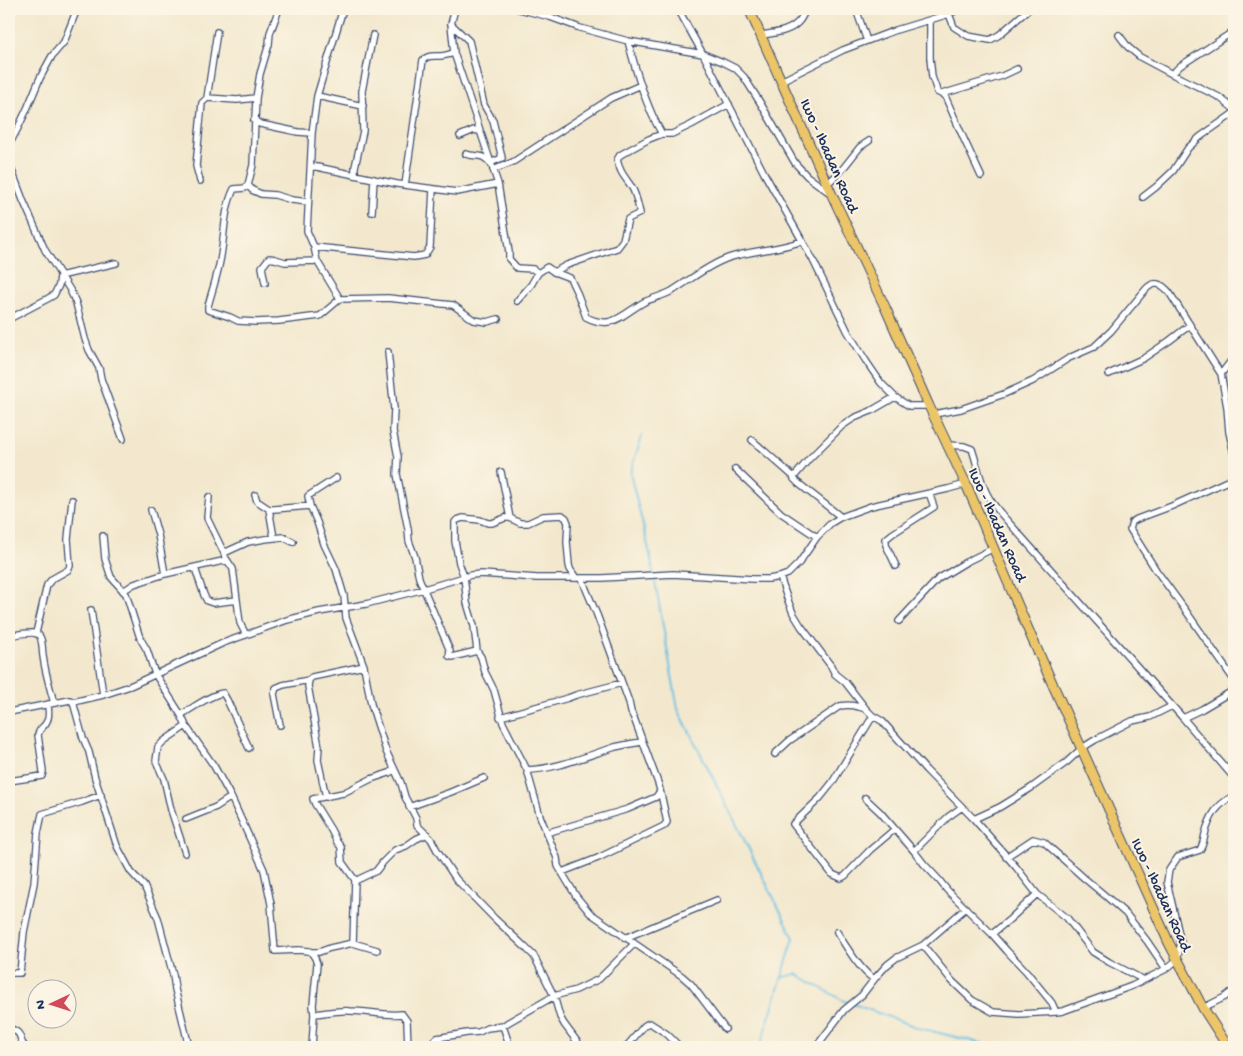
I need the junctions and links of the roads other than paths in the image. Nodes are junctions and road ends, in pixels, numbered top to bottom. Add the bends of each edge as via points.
1 (76, 9) edge
2 (279, 9) edge
3 (342, 9) edge
4 (455, 9) edge
5 (519, 9) edge
6 (678, 9) edge
7 (749, 9) edge
8 (807, 9) edge
9 (856, 9) edge
10 (959, 9) edge
11 (1029, 9) edge
12 (949, 14) junction
13 (930, 20) junction
14 (451, 24) junction
15 (1234, 31) edge
16 (218, 32) dead end
17 (761, 34) junction
18 (373, 35) dead end
19 (1119, 35) dead end
20 (628, 40) junction
21 (867, 40) junction
22 (454, 53) junction
23 (703, 54) junction
24 (1017, 68) dead end
25 (1172, 74) junction
26 (781, 81) junction
27 (641, 85) junction
28 (942, 94) junction
29 (317, 96) junction
30 (207, 98) junction
31 (256, 98) junction
32 (729, 104) junction
33 (363, 106) junction
34 (1234, 109) edge
35 (1234, 113) edge
36 (254, 120) junction
37 (479, 131) junction
38 (312, 133) junction
39 (662, 134) junction
40 (460, 136) dead end
41 (869, 141) dead end
42 (9, 144) edge
43 (466, 154) dead end
44 (9, 163) edge
45 (490, 163) junction
46 (311, 167) junction
47 (493, 170) junction
48 (355, 175) junction
49 (981, 176) dead end
50 (373, 179) junction
51 (200, 181) dead end
52 (498, 184) junction
53 (827, 184) junction
54 (248, 185) junction
55 (405, 185) junction
56 (433, 189) junction
57 (832, 195) junction
58 (1143, 197) dead end
59 (308, 202) junction
60 (372, 212) dead end
61 (802, 240) junction
62 (314, 247) junction
63 (317, 261) junction
64 (116, 262) dead end
65 (554, 272) junction
66 (538, 273) junction
67 (60, 276) junction
68 (266, 283) dead end
69 (340, 299) junction
70 (517, 301) dead end
71 (9, 319) edge
72 (498, 319) dead end
73 (1190, 325) junction
74 (388, 352) dead end
75 (1234, 359) edge
76 (1109, 374) dead end
77 (1221, 374) junction
78 (895, 397) junction
79 (929, 406) junction
80 (934, 414) junction
81 (123, 439) dead end
82 (752, 440) dead end
83 (947, 445) junction
84 (1234, 454) edge
85 (735, 469) dead end
86 (502, 472) dead end
87 (794, 477) junction
88 (336, 478) dead end
89 (1234, 478) edge
90 (966, 484) junction
91 (929, 494) junction
92 (255, 495) dead end
93 (209, 497) dead end
94 (72, 500) dead end
95 (310, 506) junction
96 (269, 509) junction
97 (151, 510) dead end
98 (841, 517) junction
99 (510, 518) junction
100 (103, 536) dead end
101 (817, 537) junction
102 (274, 538) junction
103 (292, 542) dead end
104 (994, 548) junction
105 (224, 553) junction
106 (227, 560) junction
107 (896, 566) dead end
108 (195, 568) junction
109 (165, 574) junction
110 (464, 577) junction
111 (780, 577) junction
112 (579, 578) junction
113 (424, 589) junction
114 (123, 591) junction
115 (237, 600) junction
116 (344, 607) junction
117 (91, 610) dead end
118 (899, 621) dead end
119 (36, 633) junction
120 (246, 635) junction
121 (9, 636) edge
122 (478, 651) junction
123 (364, 666) junction
124 (155, 674) junction
125 (308, 680) junction
126 (1234, 680) edge
127 (622, 683) junction
128 (1234, 690) edge
129 (103, 695) junction
130 (73, 702) junction
131 (51, 704) junction
132 (1172, 706) junction
133 (866, 709) junction
134 (9, 712) edge
135 (181, 715) junction
136 (500, 716) junction
137 (873, 716) junction
138 (1183, 718) junction
139 (280, 725) dead end
140 (186, 726) junction
141 (642, 742) junction
142 (249, 748) dead end
143 (1082, 748) junction
144 (775, 754) dead end
145 (1234, 765) edge
146 (394, 769) junction
147 (1227, 769) junction
148 (527, 770) junction
149 (484, 778) dead end
150 (1234, 778) edge
151 (9, 781) edge
152 (659, 793) junction
153 (101, 795) junction
154 (1234, 796) edge
155 (231, 797) junction
156 (326, 797) junction
157 (864, 798) dead end
158 (409, 807) junction
159 (962, 807) junction
160 (186, 819) dead end
161 (974, 820) junction
162 (895, 829) junction
163 (546, 833) junction
164 (427, 834) junction
165 (914, 851) junction
166 (185, 853) dead end
167 (1006, 857) junction
168 (562, 872) junction
169 (355, 880) junction
170 (1037, 894) junction
171 (717, 900) dead end
172 (966, 908) junction
173 (837, 932) dead end
174 (992, 934) junction
175 (625, 938) junction
176 (353, 943) junction
177 (634, 944) junction
178 (923, 945) junction
179 (377, 950) dead end
180 (311, 952) junction
181 (1177, 960) junction
182 (1166, 969) junction
183 (9, 973) edge
184 (874, 980) junction
185 (1144, 980) junction
186 (1234, 990) edge
187 (554, 996) junction
188 (1203, 1008) junction
189 (1056, 1012) junction
190 (314, 1014) junction
191 (503, 1026) junction
192 (9, 1028) edge
193 (724, 1029) dead end
194 (25, 1047) edge
195 (189, 1047) edge
196 (312, 1047) edge
197 (408, 1047) edge
198 (430, 1047) edge
199 (510, 1047) edge
200 (581, 1047) edge
201 (626, 1047) edge
202 (680, 1047) edge
203 (816, 1047) edge
204 (1228, 1047) edge

1 - 42 street via 64,42 40,78
2 - 31 street via 270,33
3 - 29 street
4 - 14 street
5 - 20 street
6 - 23 street
7 - 17 main road, Iwo - Ibadan Road
8 - 17 street via 800,20 781,32
9 - 21 street
10 - 12 street
11 - 12 street via 990,40 968,36 954,27
12 - 13 street
13 - 21 street
13 - 28 street via 932,77 937,92
14 - 22 street
14 - 45 street via 469,41 484,105 493,121 502,158
15 - 25 street
16 - 30 street
17 - 26 main road, Iwo - Ibadan Road
18 - 33 street via 362,91
19 - 25 street via 1140,57
20 - 23 street
20 - 27 street
21 - 26 street
22 - 37 street
22 - 55 street via 428,56 423,60
23 - 32 street
23 - 57 street via 735,68 744,77 795,163
24 - 28 street via 1002,76
25 - 34 street via 1219,97
26 - 53 main road, Iwo - Ibadan Road
27 - 39 street
27 - 47 street via 611,98 513,162
28 - 49 street
29 - 33 street
29 - 38 street
30 - 31 street
30 - 51 street via 200,109 196,166
31 - 36 street
32 - 39 street via 691,126 672,134
32 - 61 street
33 - 48 street via 363,131
35 - 58 street via 1188,148 1173,171
36 - 38 street via 260,124
36 - 54 street via 253,165
37 - 40 street
37 - 45 street
38 - 46 street
39 - 65 street via 620,155 617,160 631,186 640,214 628,219 623,240 617,248
41 - 53 street
43 - 45 street via 481,156
44 - 67 street via 45,250
45 - 47 street
46 - 48 street
46 - 59 street
47 - 52 street
48 - 50 street
50 - 55 street
50 - 60 street
52 - 56 street via 457,192
52 - 66 street via 509,259 517,268 533,269
53 - 57 main road, Iwo - Ibadan Road
54 - 59 street via 261,194
54 - 69 street via 234,189 230,196 221,260 208,310 238,321 279,321 320,316
55 - 56 street
56 - 62 street via 430,246 424,255 414,257
57 - 79 main road, Iwo - Ibadan Road
59 - 62 street via 307,231
61 - 65 street via 790,246 729,258 672,291 607,322 586,317 570,278
61 - 78 street via 848,332 881,383
62 - 63 street
63 - 68 street via 285,262 269,258 262,268
63 - 69 street
64 - 67 street
65 - 66 street via 547,267
66 - 70 street
67 - 71 street via 54,295
67 - 81 street via 76,303 89,350 99,368
69 - 72 street via 388,298 453,305 474,320 487,322
73 - 76 street via 1144,358
73 - 77 street
73 - 80 street via 1164,286 1150,285 1094,347 1004,394 961,409
74 - 113 street via 397,474 409,541
75 - 77 street
77 - 84 street
78 - 79 street via 909,406
78 - 87 street via 842,426
79 - 80 main road, Iwo - Ibadan Road
80 - 83 main road, Iwo - Ibadan Road
82 - 87 street
83 - 90 main road, Iwo - Ibadan Road
83 - 132 street via 972,449 988,496 1003,516
85 - 101 street via 781,513
86 - 99 street
87 - 98 street
88 - 95 street via 308,496
89 - 126 street via 1136,519 1130,529
90 - 91 street
90 - 104 main road, Iwo - Ibadan Road
91 - 98 street via 871,506
91 - 107 street via 934,507 886,539
92 - 96 street via 257,501
93 - 105 street via 207,518
94 - 119 street via 68,539 70,566 47,585
95 - 96 street
95 - 116 street via 336,569
96 - 102 street
97 - 109 street
98 - 101 street
99 - 110 street via 492,523 463,518 455,522 455,541
99 - 112 street via 528,523 543,516 564,516 568,523 570,569
100 - 114 street via 111,578
101 - 111 street via 799,564
102 - 103 street via 283,537
102 - 105 street via 248,542
104 - 118 street via 938,579
104 - 143 main road, Iwo - Ibadan Road
105 - 106 street
106 - 108 street
106 - 115 street via 233,569
108 - 109 street
108 - 115 street via 207,601
109 - 114 street
110 - 112 street via 480,574
110 - 113 street
110 - 122 street
111 - 112 street via 753,579 673,574
111 - 133 street via 801,626 835,674
112 - 127 street via 597,615
113 - 116 street
113 - 122 street via 450,651 449,656
114 - 124 street
115 - 120 street via 240,623
116 - 120 street via 303,615
116 - 123 street
117 - 129 street
119 - 121 street
119 - 131 street via 41,638
120 - 124 street
122 - 136 street via 494,690
123 - 125 street
123 - 146 street via 371,704
124 - 129 street
124 - 135 street
125 - 139 street via 276,688 274,694
125 - 156 street
127 - 136 street
127 - 141 street
128 - 138 street
129 - 130 street
130 - 131 street
130 - 153 street
131 - 134 street
131 - 151 street via 48,720 38,735 42,776
132 - 138 street
132 - 143 street via 1150,717 1132,721
133 - 137 street
133 - 144 street via 854,705 840,706
135 - 140 street
135 - 142 street via 213,696 223,694
136 - 148 street
137 - 159 street
137 - 162 street via 832,783 793,824 832,874 841,878
138 - 147 street
140 - 155 street
140 - 166 street via 164,740 158,747 156,761
141 - 148 street
141 - 152 street
143 - 161 street via 1031,788
143 - 181 main road, Iwo - Ibadan Road
145 - 147 street
146 - 156 street via 343,793
146 - 158 street
147 - 150 street
148 - 163 street
149 - 158 street
152 - 163 street via 628,809
152 - 168 street via 667,822 664,826
153 - 183 street via 42,814 20,973
153 - 195 street via 117,846 131,872 144,886 158,918
154 - 181 street via 1218,806 1200,850 1178,857 1169,870 1167,882 1181,943
155 - 160 street
155 - 180 street via 264,870 271,904 274,952
156 - 169 street via 314,799 315,804 341,847 342,862
157 - 162 street
158 - 164 street via 417,825
159 - 161 street
159 - 165 street
161 - 167 street
162 - 165 street
163 - 168 street
164 - 169 street via 396,850 376,871
164 - 187 street via 456,879 534,956
165 - 172 street
167 - 170 street
167 - 182 street via 1033,839 1044,842 1126,914
168 - 175 street via 590,913
169 - 176 street
170 - 174 street
170 - 185 street via 1067,918 1093,952
171 - 175 street
172 - 174 street
172 - 178 street
173 - 184 street via 850,953
174 - 189 street via 1026,971
175 - 177 street
176 - 179 street
176 - 180 street
177 - 187 street via 599,979
177 - 193 street via 691,984
178 - 184 street via 896,958
178 - 189 street via 952,981 972,1000 993,1012
180 - 190 street via 317,964
181 - 182 street
181 - 188 main road, Iwo - Ibadan Road
182 - 185 street
184 - 203 street via 844,1010
185 - 189 street
186 - 188 street
187 - 191 street
187 - 200 street via 560,1017
188 - 204 main road, Iwo - Ibadan Road
190 - 196 street
190 - 197 street via 350,1011 402,1014 407,1020
191 - 198 street via 437,1038
191 - 199 street
192 - 194 street via 19,1033
201 - 202 street via 650,1023

